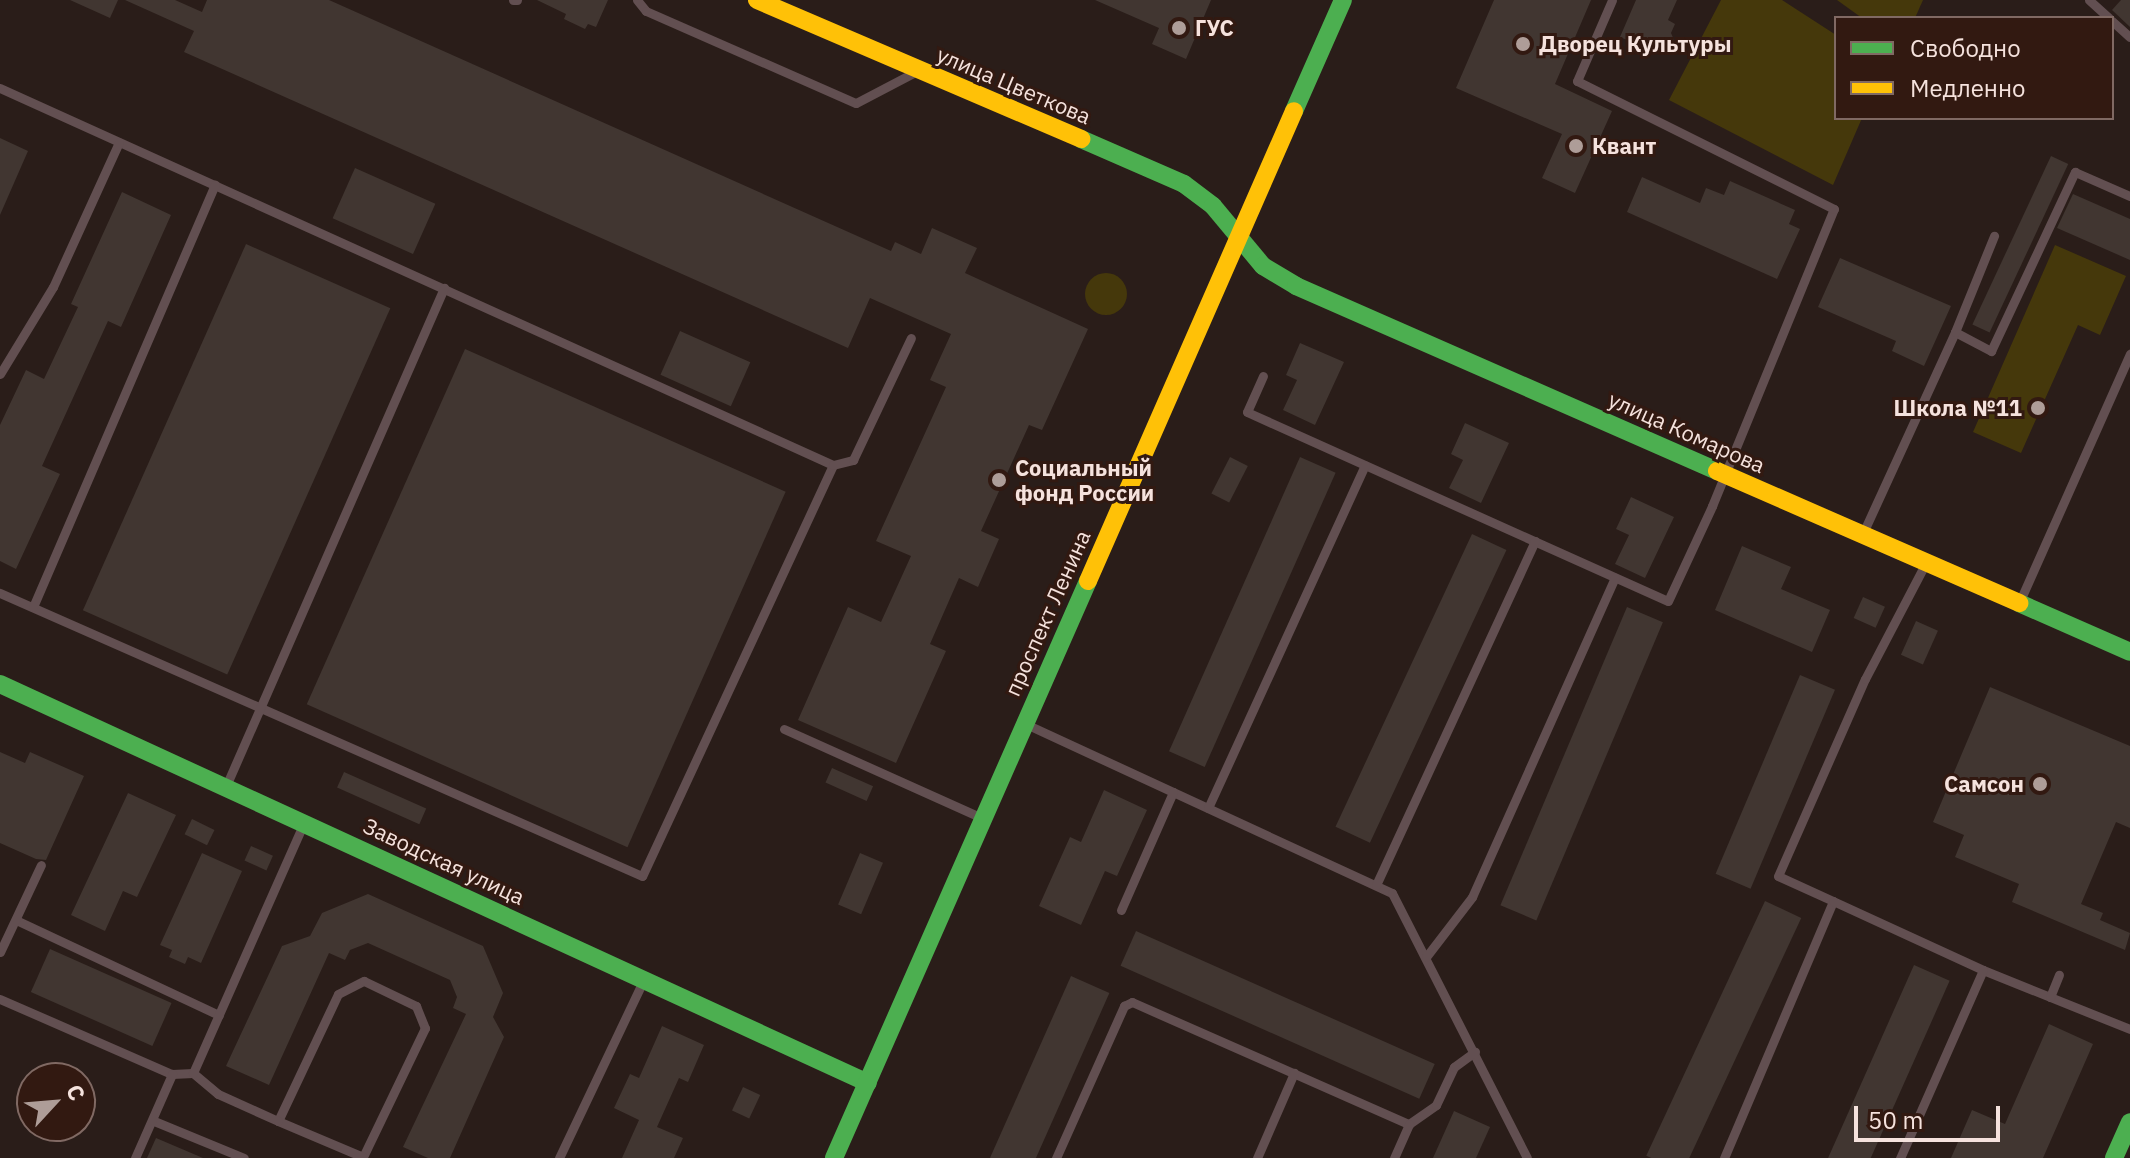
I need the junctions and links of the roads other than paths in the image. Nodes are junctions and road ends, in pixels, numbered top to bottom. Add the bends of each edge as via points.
1 (637, 0) edge
2 (757, 0) edge
3 (1343, 0) edge
4 (1612, 0) edge
5 (2089, 0) edge
6 (2107, 16) edge
7 (2114, 23) edge
8 (2130, 37) edge
9 (919, 70) junction
10 (0, 88) edge
11 (119, 142) junction
12 (215, 185) junction
13 (2130, 196) edge
14 (1239, 234) junction
15 (1994, 236) dead end
16 (444, 288) junction
17 (1955, 332) junction
18 (911, 338) dead end
19 (2130, 354) edge
20 (0, 374) edge
21 (1263, 376) dead end
22 (833, 465) junction
23 (1365, 465) junction
24 (1724, 475) junction
25 (1863, 533) junction
26 (1535, 541) junction
27 (1925, 563) junction
28 (1615, 577) junction
29 (0, 593) edge
30 (2018, 605) junction
31 (33, 607) junction
32 (2130, 652) edge
33 (0, 684) edge
34 (260, 707) junction
35 (1025, 724) junction
36 (784, 729) dead end
37 (226, 786) junction
38 (1173, 792) junction
39 (1208, 808) junction
40 (983, 818) junction
41 (305, 822) junction
42 (41, 865) dead end
43 (1376, 885) junction
44 (1833, 901) junction
45 (1121, 910) dead end
46 (16, 920) junction
47 (0, 952) edge
48 (1426, 957) junction
49 (1983, 970) junction
50 (2059, 975) dead end
51 (643, 981) junction
52 (2050, 997) junction
53 (0, 999) edge
54 (219, 1015) junction
55 (2130, 1029) edge
56 (1475, 1052) junction
57 (193, 1073) junction
58 (1294, 1073) junction
59 (172, 1074) junction
60 (868, 1083) junction
61 (154, 1121) junction
62 (278, 1121) junction
63 (2130, 1122) edge
64 (1409, 1124) junction
65 (135, 1158) edge
66 (244, 1158) edge
67 (364, 1158) edge
68 (559, 1158) edge
69 (834, 1158) edge
70 (1056, 1158) edge
71 (1257, 1158) edge
72 (1394, 1158) edge
73 (1527, 1158) edge
74 (1724, 1158) edge
75 (1900, 1158) edge
76 (2114, 1158) edge

1 - 9 lane via 646,11 856,103
2 - 9 street, улица Цветкова
3 - 14 street, проспект Ленина
4 - 24 lane via 1577,81 1834,209
5 - 6 lane
7 - 8 lane
9 - 14 street, улица Цветкова via 1184,184
10 - 11 lane
11 - 12 lane
11 - 20 lane via 53,287
12 - 16 lane
12 - 31 lane
13 - 17 lane via 2075,172 1991,351
14 - 24 street, улица Комарова via 1263,266 1296,286
14 - 35 street, проспект Ленина
15 - 17 lane
16 - 22 lane
16 - 34 lane
17 - 25 lane
18 - 22 lane via 853,460
19 - 30 lane
21 - 23 lane via 1247,412
22 - 34 lane via 642,876
23 - 26 lane
23 - 39 lane
24 - 25 street, улица Комарова
24 - 28 lane via 1668,601
25 - 27 street, улица Комарова
26 - 28 lane
26 - 43 lane
27 - 30 street, улица Комарова
27 - 44 lane via 1865,679 1778,876
28 - 48 lane via 1472,897
29 - 31 lane
30 - 32 street, улица Комарова
31 - 34 lane
33 - 37 street, Заводская улица
34 - 37 lane
35 - 38 lane
35 - 40 street, проспект Ленина
36 - 40 lane
37 - 41 street, Заводская улица
38 - 39 lane
38 - 45 lane
39 - 43 lane
40 - 60 street, проспект Ленина
41 - 51 street, Заводская улица
41 - 54 lane
42 - 46 lane
43 - 48 lane via 1392,893
44 - 49 lane
44 - 74 lane
46 - 47 lane
46 - 54 lane
48 - 56 lane
49 - 52 lane
49 - 75 lane
50 - 52 lane
51 - 60 street, Заводская улица
51 - 68 lane
52 - 55 lane
53 - 59 lane
54 - 57 lane
56 - 64 lane via 1454,1067 1436,1105
56 - 73 lane
57 - 59 lane
57 - 62 lane via 218,1094
58 - 64 lane
58 - 70 lane via 1132,1002 1124,1006
58 - 71 lane
59 - 61 lane
60 - 69 street, проспект Ленина
61 - 65 lane
61 - 66 lane
62 - 67 lane
62 - 67 lane via 338,994 364,981 416,1006 425,1028
63 - 76 street
64 - 72 lane

